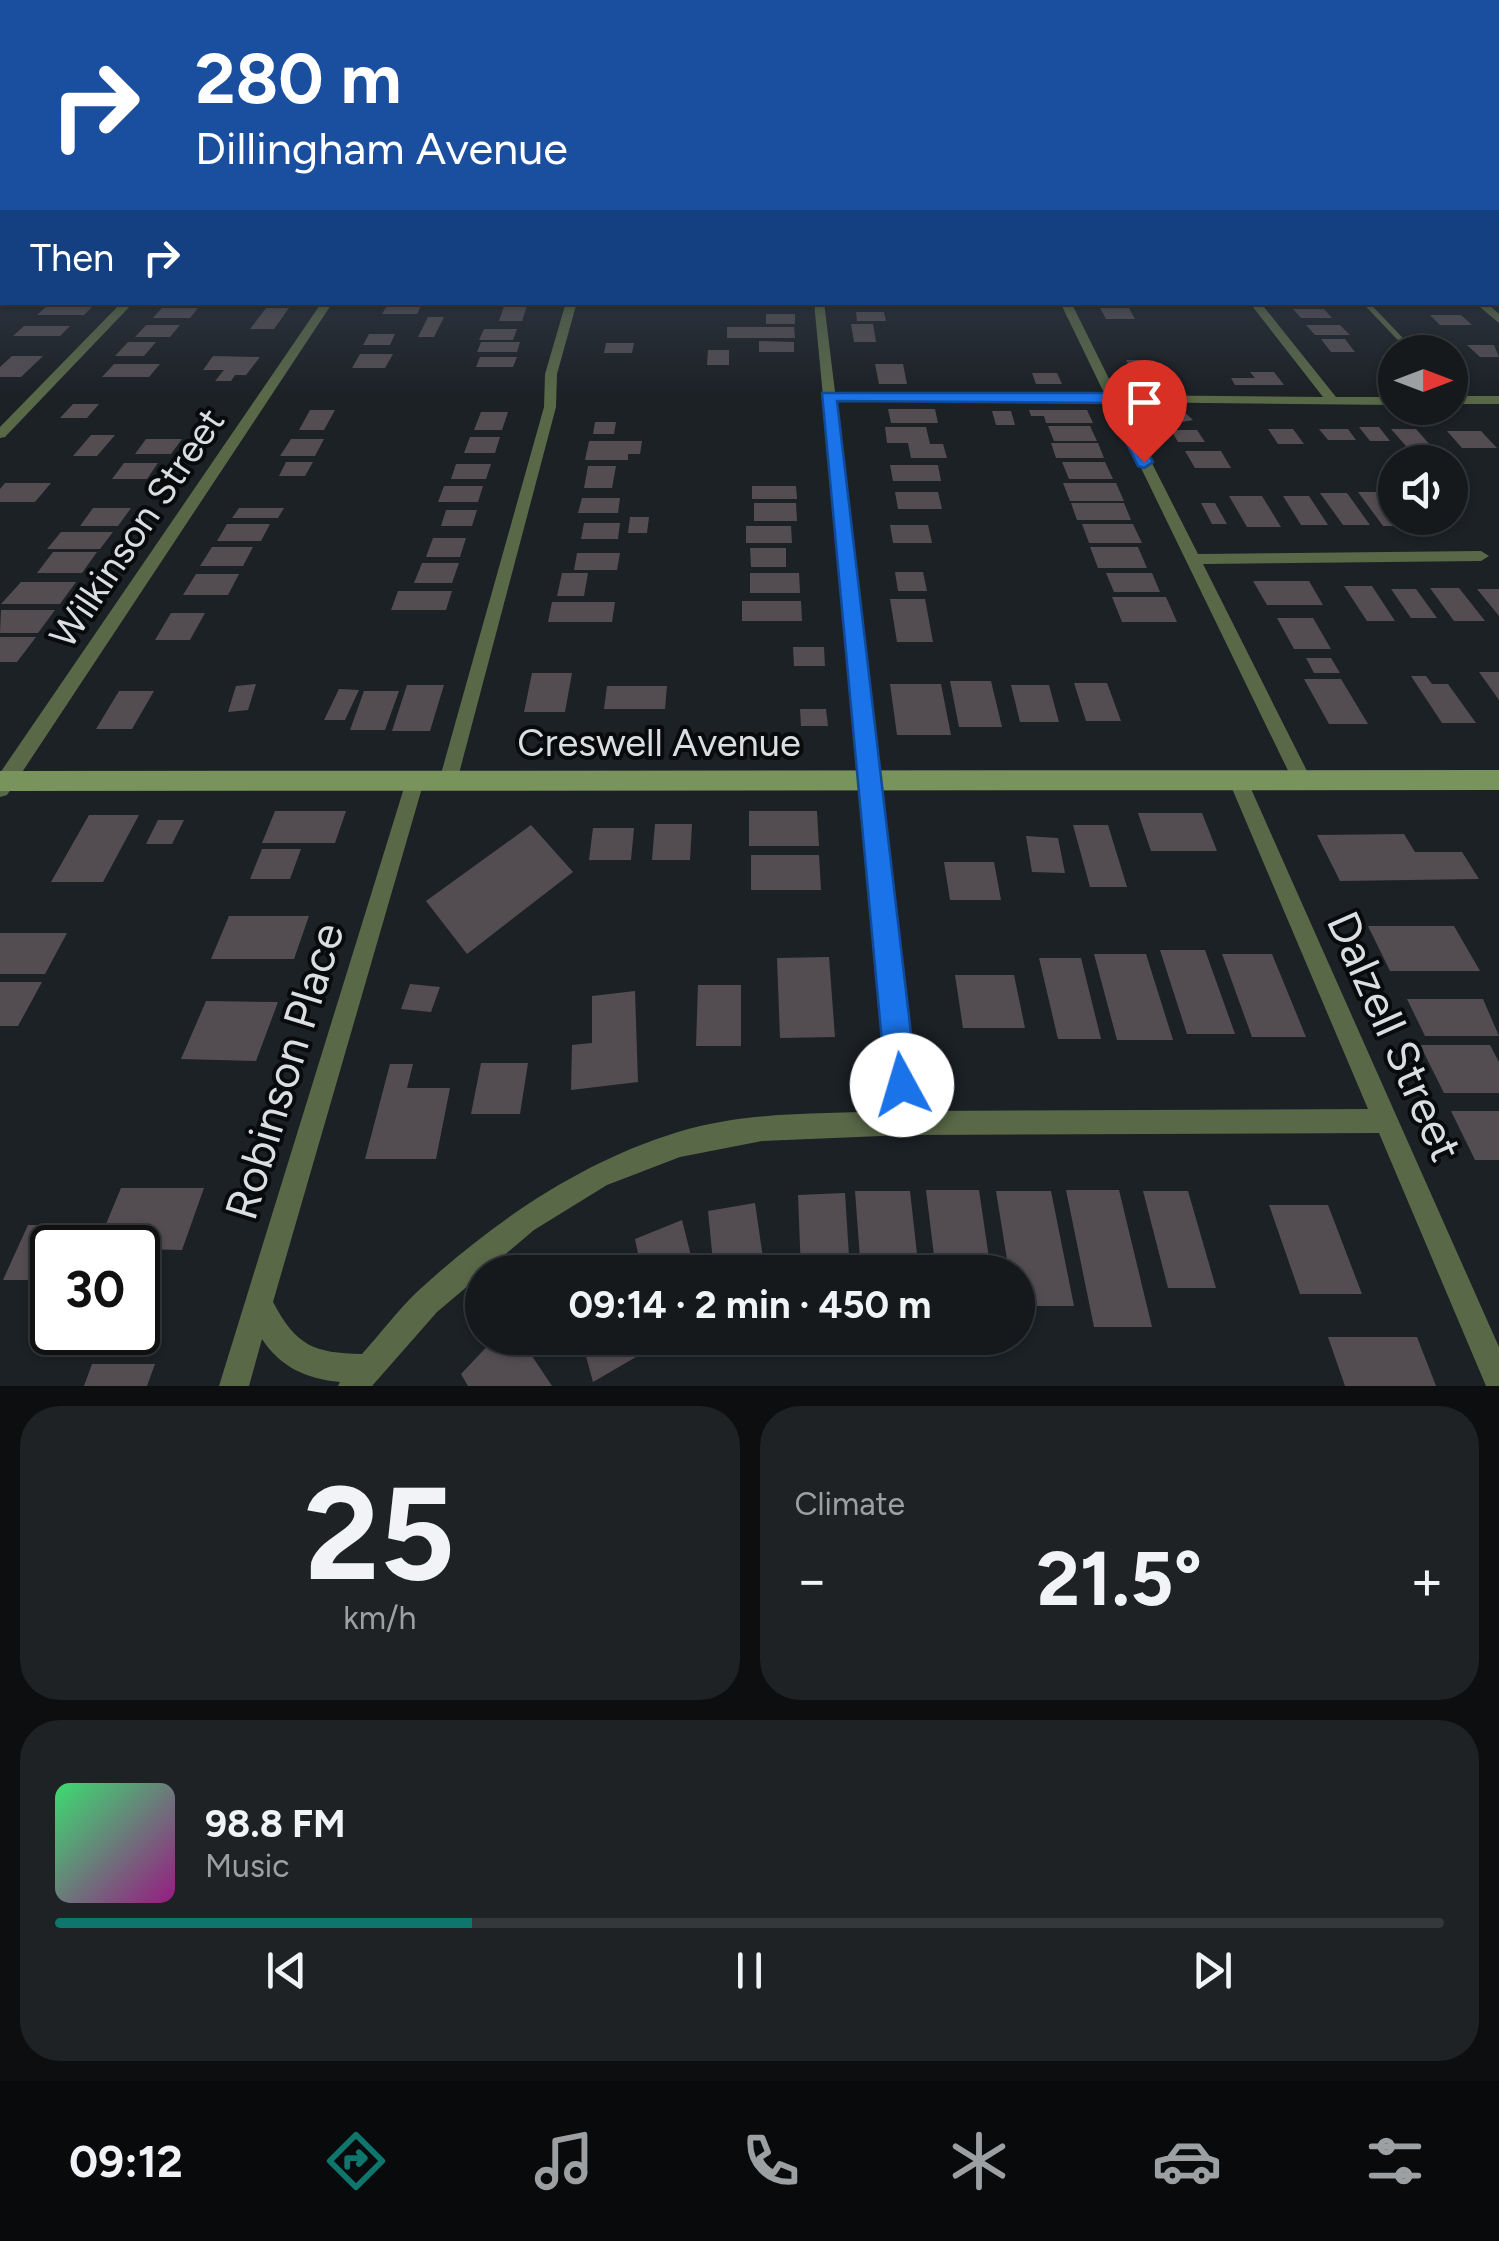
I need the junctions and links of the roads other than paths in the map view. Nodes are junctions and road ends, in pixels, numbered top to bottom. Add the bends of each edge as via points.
1 (126, 305) edge
2 (326, 305) edge
3 (571, 305) edge
4 (818, 305) edge
5 (1066, 305) edge
6 (1256, 305) edge
7 (1368, 305) edge
8 (1397, 335) edge
9 (828, 396) junction
10 (1112, 398) junction
11 (1468, 398) edge
12 (1332, 400) junction
13 (1378, 400) edge
14 (1499, 400) edge
15 (0, 434) edge
16 (1482, 556) dead end
17 (1191, 559) junction
18 (869, 780) junction
19 (1237, 780) junction
20 (1302, 780) junction
21 (1499, 780) edge
22 (415, 781) junction
23 (448, 781) junction
24 (2, 784) edge
25 (1386, 1121) junction
26 (906, 1123) junction
27 (259, 1304) junction
28 (359, 1377) edge
29 (1499, 1381) edge
30 (234, 1386) edge

1 - 15 street
2 - 24 street, Wilkinson Street
3 - 23 street
4 - 9 street
5 - 10 street
6 - 12 street
7 - 8 lane
9 - 10 street
9 - 18 street
10 - 12 street
10 - 17 street
11 - 14 street
12 - 13 street
16 - 17 street
17 - 20 street
18 - 19 street, Creswell Avenue
18 - 23 street, Creswell Avenue
18 - 26 street
19 - 20 street, Creswell Avenue
19 - 25 street, Dalzell Street
20 - 21 street, Creswell Avenue
22 - 23 street, Creswell Avenue
22 - 24 street, Creswell Avenue
22 - 27 street, Robinson Place
25 - 26 street
25 - 29 street, Dalzell Street
26 - 28 street via 721,1135 599,1175 488,1249
27 - 28 street via 278,1342 320,1368
27 - 30 street, Robinson Place

